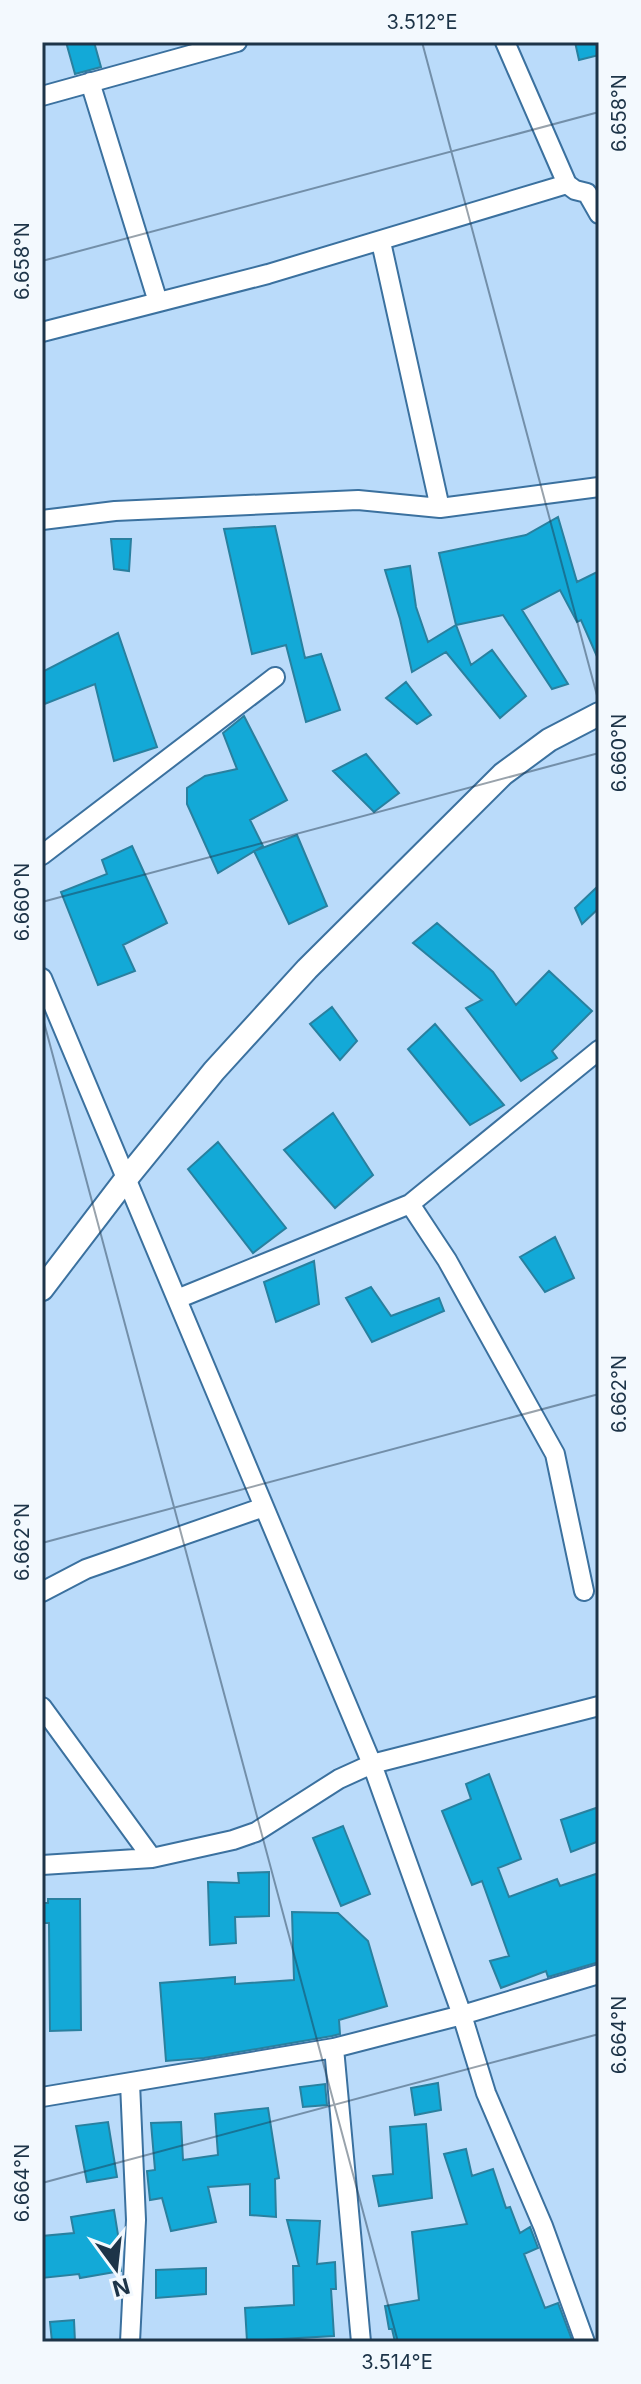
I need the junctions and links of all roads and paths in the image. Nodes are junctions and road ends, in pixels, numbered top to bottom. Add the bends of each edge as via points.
1 (237, 42) edge
2 (505, 42) edge
3 (188, 48) edge
4 (90, 82) junction
5 (42, 96) edge
6 (567, 184) junction
7 (599, 214) edge
8 (381, 242) junction
9 (158, 302) junction
10 (42, 332) edge
11 (599, 487) edge
12 (440, 508) junction
13 (42, 520) edge
14 (275, 677) dead end
15 (599, 714) edge
16 (42, 855) edge
17 (42, 978) edge
18 (599, 1050) edge
19 (126, 1179) junction
20 (410, 1204) junction
21 (44, 1284) edge
22 (177, 1299) junction
23 (264, 1507) junction
24 (584, 1591) dead end
25 (42, 1592) edge
26 (599, 1706) edge
27 (42, 1707) edge
28 (372, 1764) junction
29 (152, 1858) junction
30 (42, 1865) edge
31 (599, 1974) edge
32 (462, 2015) junction
33 (334, 2048) junction
34 (130, 2083) junction
35 (42, 2097) edge
36 (130, 2342) edge
37 (361, 2342) edge
38 (585, 2342) edge

1 - 3 street
2 - 6 street
3 - 4 street
4 - 5 street
4 - 9 street
6 - 7 street via 587,193
6 - 8 street
8 - 9 street
8 - 12 street
9 - 10 street
11 - 12 street
12 - 13 street via 358,500
14 - 16 street
15 - 19 street via 549,740 503,774 307,969
17 - 19 street
18 - 20 street
19 - 21 street
19 - 22 street
20 - 22 street
20 - 24 street via 555,1454
22 - 23 street
23 - 25 street via 86,1569
23 - 28 street
26 - 28 street
27 - 29 street
28 - 29 street via 256,1832
28 - 32 street
29 - 30 street
31 - 32 street
32 - 33 street
32 - 38 street via 486,2093
33 - 34 street
33 - 37 street
34 - 35 street
34 - 36 street via 136,2220

